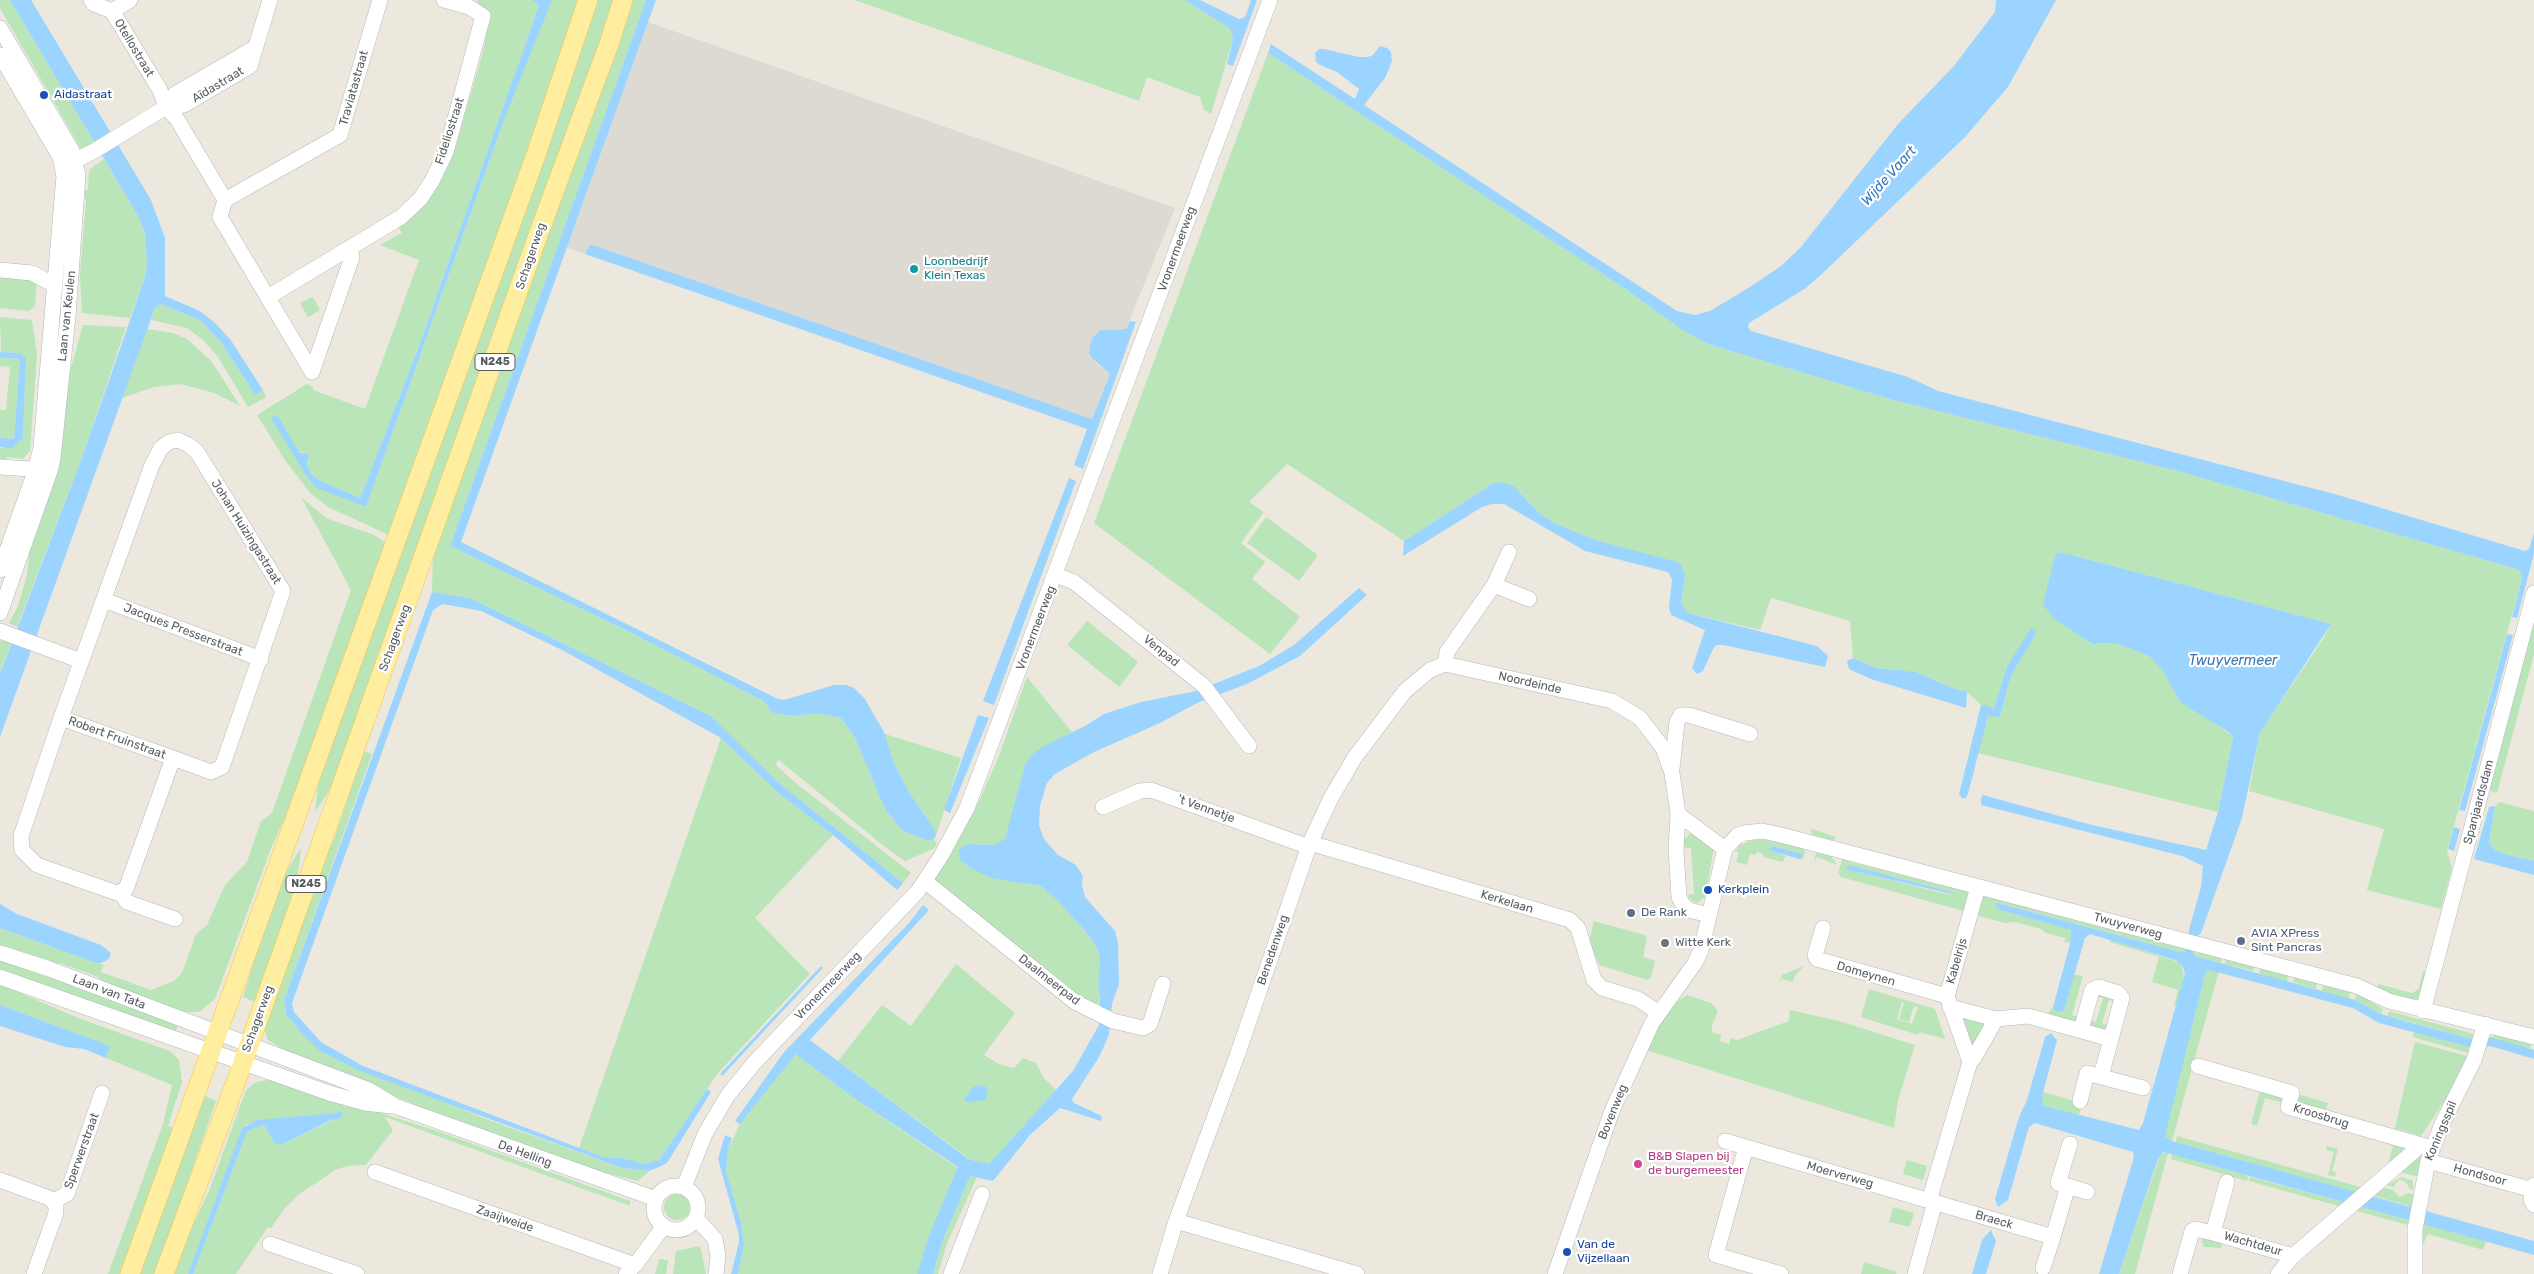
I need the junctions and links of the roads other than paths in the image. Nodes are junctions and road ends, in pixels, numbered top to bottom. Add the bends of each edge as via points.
1 (92, 0) edge
2 (130, 0) edge
3 (270, 0) edge
4 (380, 0) edge
5 (444, 0) edge
6 (588, 0) edge
7 (623, 0) edge
8 (1270, 0) edge
9 (112, 11) junction
10 (0, 28) edge
11 (0, 55) edge
12 (166, 107) junction
13 (70, 164) junction
14 (225, 200) junction
15 (349, 248) junction
16 (0, 270) edge
17 (49, 282) dead end
18 (268, 297) junction
19 (0, 467) edge
20 (43, 470) junction
21 (1509, 552) dead end
22 (0, 570) edge
23 (1056, 576) junction
24 (1494, 585) junction
25 (2534, 593) edge
26 (1529, 599) dead end
27 (104, 600) junction
28 (0, 613) edge
29 (6, 634) edge
30 (261, 659) junction
31 (81, 661) junction
32 (1445, 664) junction
33 (61, 718) junction
34 (1750, 734) dead end
35 (1249, 746) dead end
36 (173, 758) junction
37 (1672, 773) junction
38 (1103, 807) dead end
39 (1678, 814) junction
40 (1309, 845) junction
41 (1725, 849) junction
42 (926, 882) junction
43 (1978, 887) junction
44 (121, 893) junction
45 (1709, 915) junction
46 (175, 919) dead end
47 (1823, 928) dead end
48 (0, 953) edge
49 (0, 976) edge
50 (1163, 984) dead end
51 (1948, 1001) junction
52 (2423, 1011) junction
53 (1659, 1013) junction
54 (1996, 1019) junction
55 (2080, 1030) junction
56 (217, 1032) junction
57 (2481, 1036) junction
58 (2534, 1037) edge
59 (2111, 1039) junction
60 (249, 1044) junction
61 (210, 1052) junction
62 (242, 1062) junction
63 (1970, 1062) junction
64 (2198, 1066) dead end
65 (2101, 1076) junction
66 (2143, 1088) dead end
67 (102, 1093) dead end
68 (2080, 1101) dead end
69 (395, 1106) junction
70 (1725, 1141) dead end
71 (2070, 1144) dead end
72 (1746, 1148) junction
73 (2427, 1152) junction
74 (375, 1172) dead end
75 (0, 1180) edge
76 (2227, 1182) dead end
77 (2068, 1186) junction
78 (684, 1187) junction
79 (2534, 1187) edge
80 (2087, 1192) dead end
81 (982, 1194) dead end
82 (656, 1199) junction
83 (53, 1201) junction
84 (1932, 1201) junction
85 (2534, 1206) edge
86 (696, 1218) junction
87 (1176, 1221) junction
88 (664, 1226) junction
89 (2213, 1232) junction
90 (2053, 1237) junction
91 (270, 1244) dead end
92 (2293, 1256) junction
93 (2043, 1268) dead end
94 (630, 1270) edge
95 (34, 1274) edge
96 (130, 1274) edge
97 (164, 1274) edge
98 (357, 1274) edge
99 (716, 1274) edge
100 (951, 1274) edge
101 (1160, 1274) edge
102 (1357, 1274) edge
103 (1554, 1274) edge
104 (1781, 1274) edge
105 (1915, 1274) edge
106 (2180, 1274) edge
107 (2278, 1274) edge
108 (2415, 1274) edge

1 - 9 street, Otellostraat via 94,4
2 - 9 street
3 - 12 street, Aïdastraat via 250,66 184,105
4 - 14 street, Traviatastraat via 340,135
5 - 15 street, Fideliostraat via 469,7 484,16 446,152 426,191 408,212
6 - 56 main road, N245 via 537,152
7 - 60 main road, Schagerweg / N245
8 - 23 street, Vronermeerweg
9 - 12 street, Otellostraat via 160,90
10 - 13 street, Laan van Keulen via 42,97
11 - 13 street, Laan van Keulen via 60,157
12 - 13 street, Aïdastraat
12 - 14 street via 177,119
13 - 20 street, Laan van Keulen via 78,188 70,299
14 - 18 street via 220,217
15 - 18 street, Fideliostraat
15 - 18 street via 352,258 312,372
16 - 17 street via 32,272
19 - 20 street
20 - 22 street, Laan van Keulen
20 - 28 street, Laan van Keulen
21 - 24 street
23 - 35 street, Venpad via 1074,582 1208,692
23 - 42 street, Vronermeerweg via 967,808
24 - 26 street
24 - 32 street via 1448,652
25 - 52 street, Spanjaardsdam
27 - 30 street, Jacques Presserstraat
27 - 30 street, Johan Huizingastraat via 156,457 169,442 184,442 197,452 283,591
27 - 31 street, Johan Huizingastraat
29 - 31 street
30 - 36 street, Johan Huizingastraat via 222,767 211,772
31 - 33 street, Johan Huizingastraat
32 - 37 street, Noordeinde via 1612,701 1650,728 1663,748
32 - 40 street, Benedenweg via 1430,670 1405,692 1374,731 1342,777
33 - 36 street, Robert Fruinstraat
33 - 44 street, Johan Huizingastraat via 22,830 22,850 37,865
34 - 37 street, Noordeinde via 1681,715 1676,722
36 - 44 street via 126,889
37 - 39 street, Noordeinde
38 - 40 street, 't Vennetje via 1140,791 1151,790
39 - 41 street
39 - 45 street via 1676,850 1680,897 1689,910
40 - 53 street, Kerkelaan via 1570,920 1578,928 1594,980 1602,988 1638,999
40 - 87 street, Benedenweg
41 - 43 street, Twuyverweg via 1737,836 1762,831
41 - 45 street
42 - 50 street, Daalmeerpad via 1075,1002 1113,1021 1143,1028 1150,1024
42 - 78 street, Vronermeerweg via 738,1082 705,1134
43 - 51 street, Kabelrijs
43 - 52 street, Twuyverweg via 2357,986 2389,1002
44 - 46 street, Johan Huizingastraat via 127,902
45 - 53 street, Bovenweg via 1695,963
47 - 51 street, Domeynen via 1817,959
48 - 56 street, Laan van Tata
49 - 61 street, Laan van Tata
51 - 54 street
51 - 63 street
52 - 57 street, Twuyverweg
53 - 103 street, Bovenweg via 1612,1111
54 - 55 street via 2028,1016
54 - 63 street
55 - 59 street
55 - 59 street via 2092,990 2098,987 2118,992 2122,998
56 - 60 street, Laan van Tata
56 - 61 main road, N245
57 - 58 street, Twuyverweg
57 - 73 street, Koningsspil
59 - 65 street
60 - 62 main road, Schagerweg / N245
60 - 69 street, De Helling via 369,1090
61 - 62 street, Laan van Tata
61 - 96 main road, N245
62 - 69 street, De Helling via 329,1093 365,1103
62 - 97 main road, Schagerweg / N245
63 - 84 street
64 - 73 street, Kroosbrug via 2292,1093 2288,1107
65 - 66 street
65 - 68 street via 2087,1073
67 - 83 street, Sperwerstraat via 67,1194
69 - 82 street, De Helling
70 - 72 street, Moerverweg
71 - 77 street via 2058,1183
72 - 84 street, Moerverweg
72 - 104 street via 1716,1254
73 - 79 street, Hondsoor
73 - 92 street, Koningsspil via 2370,1190
73 - 108 street, Koningsspil via 2416,1227
74 - 94 street, Zaaijweide
75 - 83 street, Sperwerstraat
76 - 89 street, Wachtdeur
77 - 80 street
77 - 90 street
78 - 82 street via 671,1186
78 - 86 street via 697,1200
79 - 85 street, Hondsoor via 2531,1200
81 - 100 street
82 - 88 street via 655,1214
83 - 95 street, Sperwerstraat via 57,1209
84 - 90 street, Braeck
84 - 105 street
86 - 88 street via 682,1229
86 - 99 street via 715,1240 718,1251
87 - 101 street, Benedenweg
87 - 102 street
88 - 94 street
89 - 92 street, Wachtdeur
89 - 106 street, Wachtdeur via 2192,1231
90 - 93 street
91 - 98 street
92 - 107 street, Koningsspil

